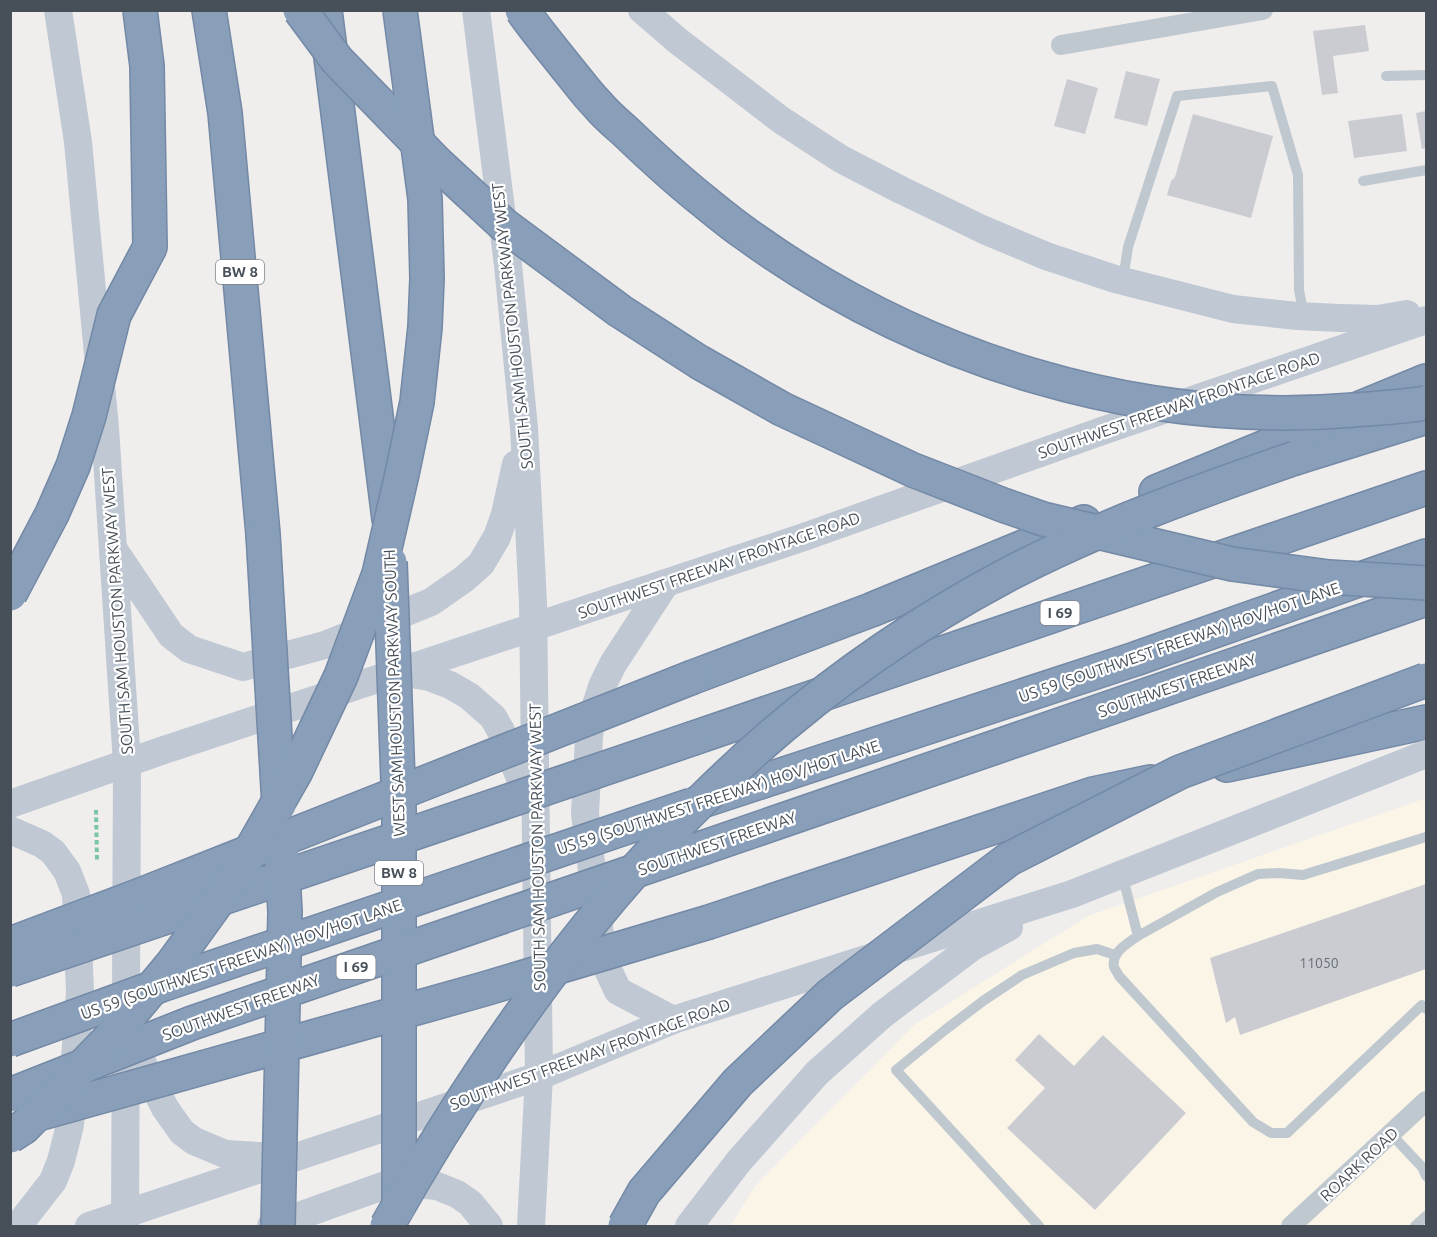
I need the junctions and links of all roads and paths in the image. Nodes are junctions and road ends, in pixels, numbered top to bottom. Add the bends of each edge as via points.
1 (58, 10) edge
2 (140, 10) edge
3 (209, 10) edge
4 (300, 10) edge
5 (325, 10) edge
6 (400, 10) edge
7 (476, 10) edge
8 (522, 10) edge
9 (642, 10) edge
10 (1263, 10) edge
11 (1061, 45) dead end
12 (1426, 75) edge
13 (1386, 76) dead end
14 (1426, 170) edge
15 (1363, 181) dead end
16 (1123, 281) junction
17 (1426, 310) edge
18 (1304, 316) junction
19 (1426, 320) edge
20 (1426, 381) edge
21 (1426, 403) edge
22 (1426, 417) edge
23 (524, 428) junction
24 (1426, 488) edge
25 (113, 549) junction
26 (1426, 556) edge
27 (1426, 583) edge
28 (665, 584) junction
29 (10, 594) edge
30 (1426, 599) edge
31 (534, 627) junction
32 (398, 672) junction
33 (1426, 680) edge
34 (1426, 722) edge
35 (1426, 758) edge
36 (127, 763) junction
37 (10, 804) edge
38 (536, 819) junction
39 (10, 830) edge
40 (1426, 837) edge
41 (1122, 874) junction
42 (1072, 894) junction
43 (1138, 936) junction
44 (10, 944) edge
45 (1115, 955) junction
46 (10, 970) edge
47 (1425, 1005) edge
48 (673, 1020) junction
49 (126, 1031) junction
50 (10, 1040) edge
51 (539, 1076) junction
52 (10, 1095) edge
53 (1426, 1101) edge
54 (10, 1121) edge
55 (1391, 1134) junction
56 (10, 1136) edge
57 (294, 1158) junction
58 (1426, 1176) edge
59 (1426, 1216) edge
60 (125, 1220) edge
61 (18, 1227) edge
62 (89, 1227) edge
63 (271, 1227) edge
64 (278, 1227) edge
65 (387, 1227) edge
66 (399, 1227) edge
67 (489, 1227) edge
68 (531, 1227) edge
69 (625, 1227) edge
70 (689, 1227) edge
71 (1039, 1227) edge
72 (1291, 1227) edge
73 (1415, 1227) edge

1 - 25 main road, SOUTH SAM HOUSTON PARKWAY WEST via 78,142
2 - 29 highway, bridge via 147,66 150,247 114,315 73,466
3 - 64 highway, BW 8, bridge via 225,113 263,534 285,912
4 - 27 highway, bridge via 337,60 504,225 620,311 782,410 913,471 1043,519 1232,564 1329,577
5 - 66 highway, WEST SAM HOUSTON PARKWAY SOUTH / BW 8, bridge via 389,519 399,808
6 - 56 highway, bridge via 426,199 427,278 417,402 379,574 341,676 296,771 238,873 174,963 114,1034 24,1127
7 - 23 main road, SOUTH SAM HOUSTON PARKWAY WEST
8 - 21 highway, bridge via 597,105 667,171 736,227 856,303 940,343 988,362 1078,388 1168,405 1281,414
9 - 16 main road via 781,120 841,159 984,230 1046,256
10 - 11 street
12 - 13 lane
14 - 15 lane
16 - 18 main road via 1233,309
16 - 18 lane via 1128,247 1177,96 1272,86 1298,175 1299,290
17 - 18 main road via 1378,319
19 - 28 main road, SOUTHWEST FREEWAY FRONTAGE ROAD
20 - 44 highway, bridge via 871,610
22 - 65 highway, bridge via 1215,485 1042,557 921,626 804,709 700,801 636,868 570,949 465,1098
23 - 25 main road via 505,514 481,564 431,602 325,645 243,667 189,649 171,635
23 - 31 main road, SOUTH SAM HOUSTON PARKWAY WEST
24 - 46 highway, I 69, bridge
25 - 36 main road, SOUTH SAM HOUSTON PARKWAY WEST
26 - 50 highway, US 59 (SOUTHWEST FREEWAY) HOV/HOT LANE, bridge via 1135,659 172,981
28 - 31 main road, SOUTHWEST FREEWAY FRONTAGE ROAD
28 - 48 main road via 603,684 591,720 585,814 603,959 618,991
30 - 52 highway, SOUTHWEST FREEWAY / I 69, bridge via 192,1023
31 - 32 main road, SOUTHWEST FREEWAY FRONTAGE ROAD
31 - 38 main road, SOUTH SAM HOUSTON PARKWAY WEST
32 - 36 main road, SOUTHWEST FREEWAY FRONTAGE ROAD
32 - 38 main road via 450,685 493,717
33 - 69 highway, bridge via 1179,772 1009,859 830,994 738,1082 644,1192
34 - 54 highway, bridge via 1093,794 709,922
35 - 41 main road, SOUTHWEST FREEWAY FRONTAGE ROAD
36 - 37 main road, SOUTHWEST FREEWAY FRONTAGE ROAD
36 - 49 main road, SOUTH SAM HOUSTON PARKWAY WEST
38 - 51 main road, SOUTH SAM HOUSTON PARKWAY WEST
39 - 61 main road via 42,844 67,871 76,894 80,992 70,1125 61,1161 53,1181
40 - 43 lane via 1303,875 1258,874 1217,891
41 - 42 main road, SOUTHWEST FREEWAY FRONTAGE ROAD
41 - 43 lane
42 - 48 main road, SOUTHWEST FREEWAY FRONTAGE ROAD
42 - 70 main road via 972,947 882,1015 817,1073 739,1161
43 - 45 lane
45 - 47 lane via 1114,966 1119,976 1253,1122 1271,1133 1287,1133
45 - 71 lane via 1097,949 1074,952 1022,975 896,1070
48 - 51 main road, SOUTHWEST FREEWAY FRONTAGE ROAD
49 - 57 main road via 165,1108 182,1132 225,1154
49 - 60 main road, SOUTH SAM HOUSTON PARKWAY WEST
51 - 57 main road, SOUTHWEST FREEWAY FRONTAGE ROAD
51 - 68 main road
53 - 55 street, ROARK ROAD
55 - 58 lane
55 - 72 street, ROARK ROAD
57 - 60 main road, SOUTHWEST FREEWAY FRONTAGE ROAD
59 - 73 lane
60 - 62 main road, SOUTHWEST FREEWAY FRONTAGE ROAD
63 - 67 main road via 394,1182 437,1186 457,1194 470,1203

